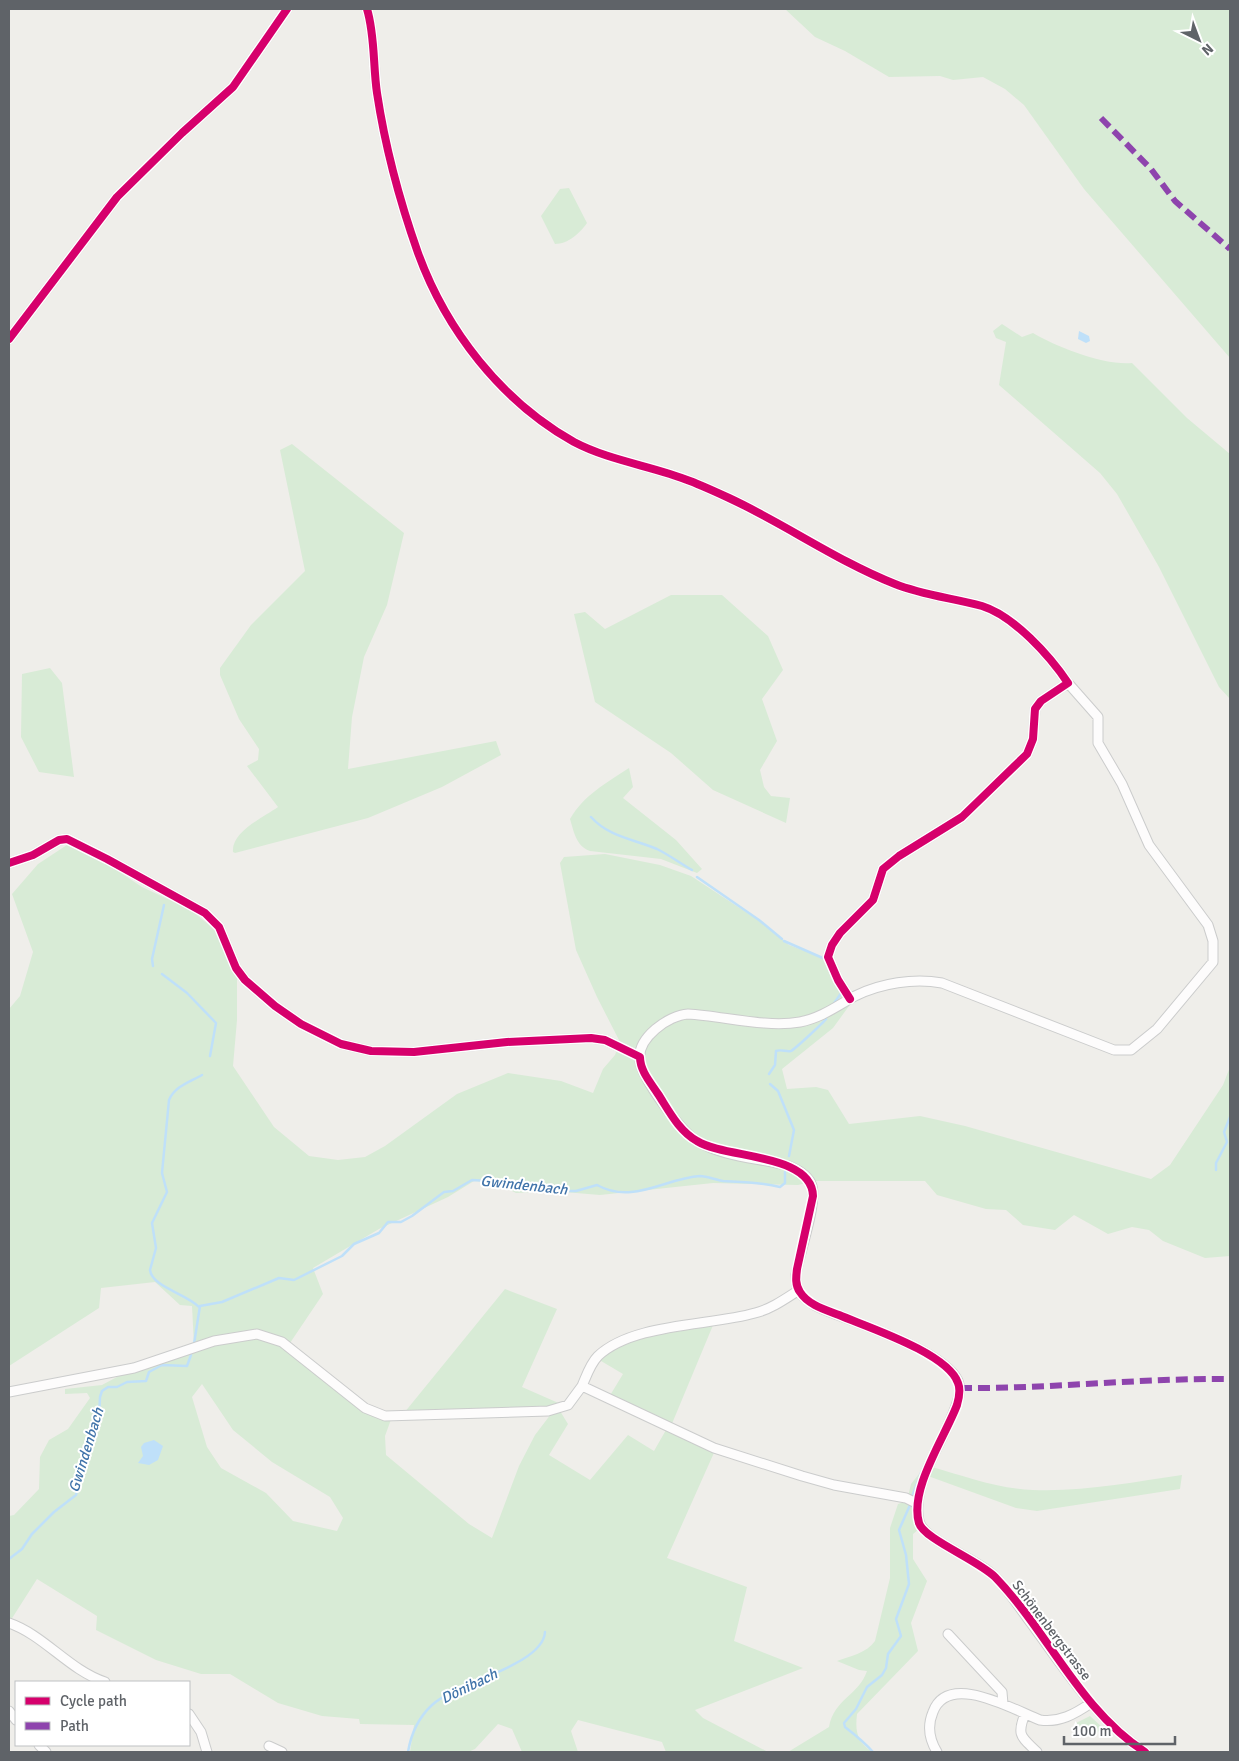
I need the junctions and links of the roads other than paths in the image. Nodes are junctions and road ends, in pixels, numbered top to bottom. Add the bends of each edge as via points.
1 (286, 9) edge
2 (367, 9) edge
3 (9, 339) edge
4 (1068, 683) junction
5 (9, 863) edge
6 (850, 999) junction
7 (640, 1057) junction
8 (799, 1290) junction
9 (582, 1386) junction
10 (9, 1392) edge
11 (918, 1504) junction
12 (9, 1622) edge
13 (948, 1634) dead end
14 (102, 1681) edge
15 (1091, 1703) junction
16 (1003, 1704) junction
17 (1025, 1714) junction
18 (190, 1716) edge
19 (270, 1746) dead end
20 (207, 1752) edge
21 (282, 1752) edge
22 (937, 1752) edge
23 (1037, 1752) edge
24 (1145, 1752) edge

1 - 3 street via 234,87 118,197
2 - 4 street via 386,138 418,253 440,304 456,331 508,391 574,441 644,468 689,480 896,584 986,607 1022,631 1048,655
4 - 6 street via 1041,701 1035,709 1033,739 1027,754 962,817 883,870 873,900 840,933 828,957
4 - 6 street via 1098,717 1098,743 1122,784 1153,852 1208,925 1213,941 1213,962 1157,1029 1138,1046 1123,1051 1103,1047 931,981 901,982
5 - 7 street via 67,839 107,859 205,913 218,927 236,968 245,980 301,1024 341,1044 371,1051 400,1052 591,1038 605,1040
6 - 7 street via 821,1015 797,1022 688,1014 678,1016 651,1036 642,1047
7 - 8 street via 648,1078 690,1137 711,1147 789,1166 809,1180 813,1196 797,1269
8 - 9 street via 756,1313 674,1327 622,1342 596,1359
8 - 11 street, Schönenbergstrasse via 820,1307 924,1352 945,1366 958,1381 957,1406 925,1474
9 - 10 street via 568,1405 548,1411 385,1416 365,1408 282,1342 270,1336 252,1334 214,1341 134,1368
9 - 11 street via 714,1448 818,1481 899,1497
11 - 15 street, Schönenbergstrasse via 919,1522 924,1531 975,1561 995,1577
12 - 14 street
13 - 16 street via 1002,1692
15 - 17 street via 1073,1714 1050,1721
15 - 24 street, Schönenbergstrasse via 1112,1727
16 - 17 street
16 - 22 street via 974,1694 951,1695 943,1699 933,1711 929,1729
17 - 23 street via 1019,1730
18 - 20 street via 201,1732
19 - 21 street

